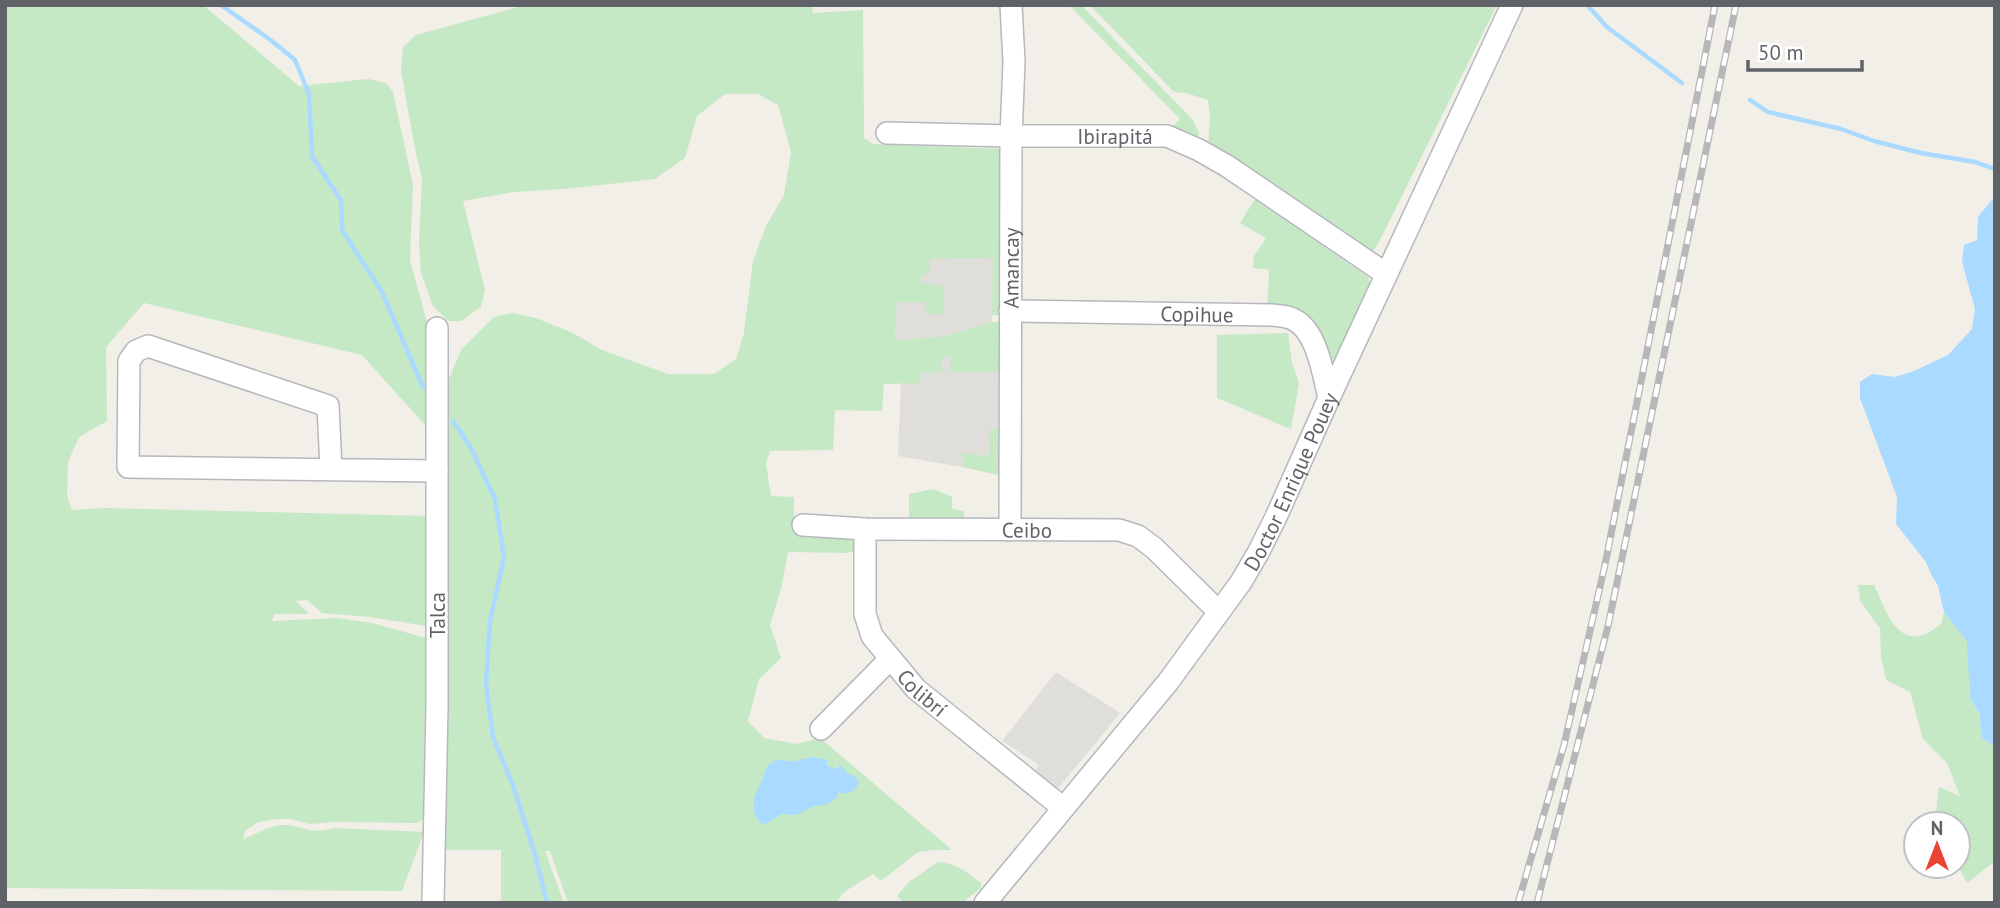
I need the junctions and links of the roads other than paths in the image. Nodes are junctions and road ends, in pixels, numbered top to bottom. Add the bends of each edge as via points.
1 (1011, 5) edge
2 (1512, 5) edge
3 (887, 133) dead end
4 (1011, 136) junction
5 (1386, 274) junction
6 (1010, 311) junction
7 (437, 328) dead end
8 (1329, 398) junction
9 (331, 469) junction
10 (437, 471) junction
11 (803, 525) dead end
12 (865, 529) junction
13 (1010, 530) junction
14 (1219, 612) junction
15 (890, 659) junction
16 (821, 729) dead end
17 (1063, 808) junction
18 (433, 903) edge
19 (985, 903) edge

1 - 4 street, Amancay
2 - 5 street, Doctor Enrique Pouey
3 - 4 street, Ibirapitá
4 - 5 street, Ibirapitá via 1167,136 1227,166
4 - 6 street, Amancay
5 - 8 street, Doctor Enrique Pouey
6 - 8 street, Copihue via 1293,318 1308,331
6 - 13 street, Amancay
7 - 10 street, Talca
8 - 14 street, Doctor Enrique Pouey via 1276,517
9 - 9 street via 128,467 129,360 148,346 328,406
9 - 10 street
10 - 18 street, Talca
11 - 12 street, Ceibo
12 - 13 street, Ceibo
12 - 15 street, Colibrí via 865,614 872,636
13 - 14 street, Ceibo via 1119,530 1138,536
14 - 17 street, Doctor Enrique Pouey via 1168,682
15 - 16 street
15 - 17 street, Colibrí via 916,690
17 - 19 street, Doctor Enrique Pouey

